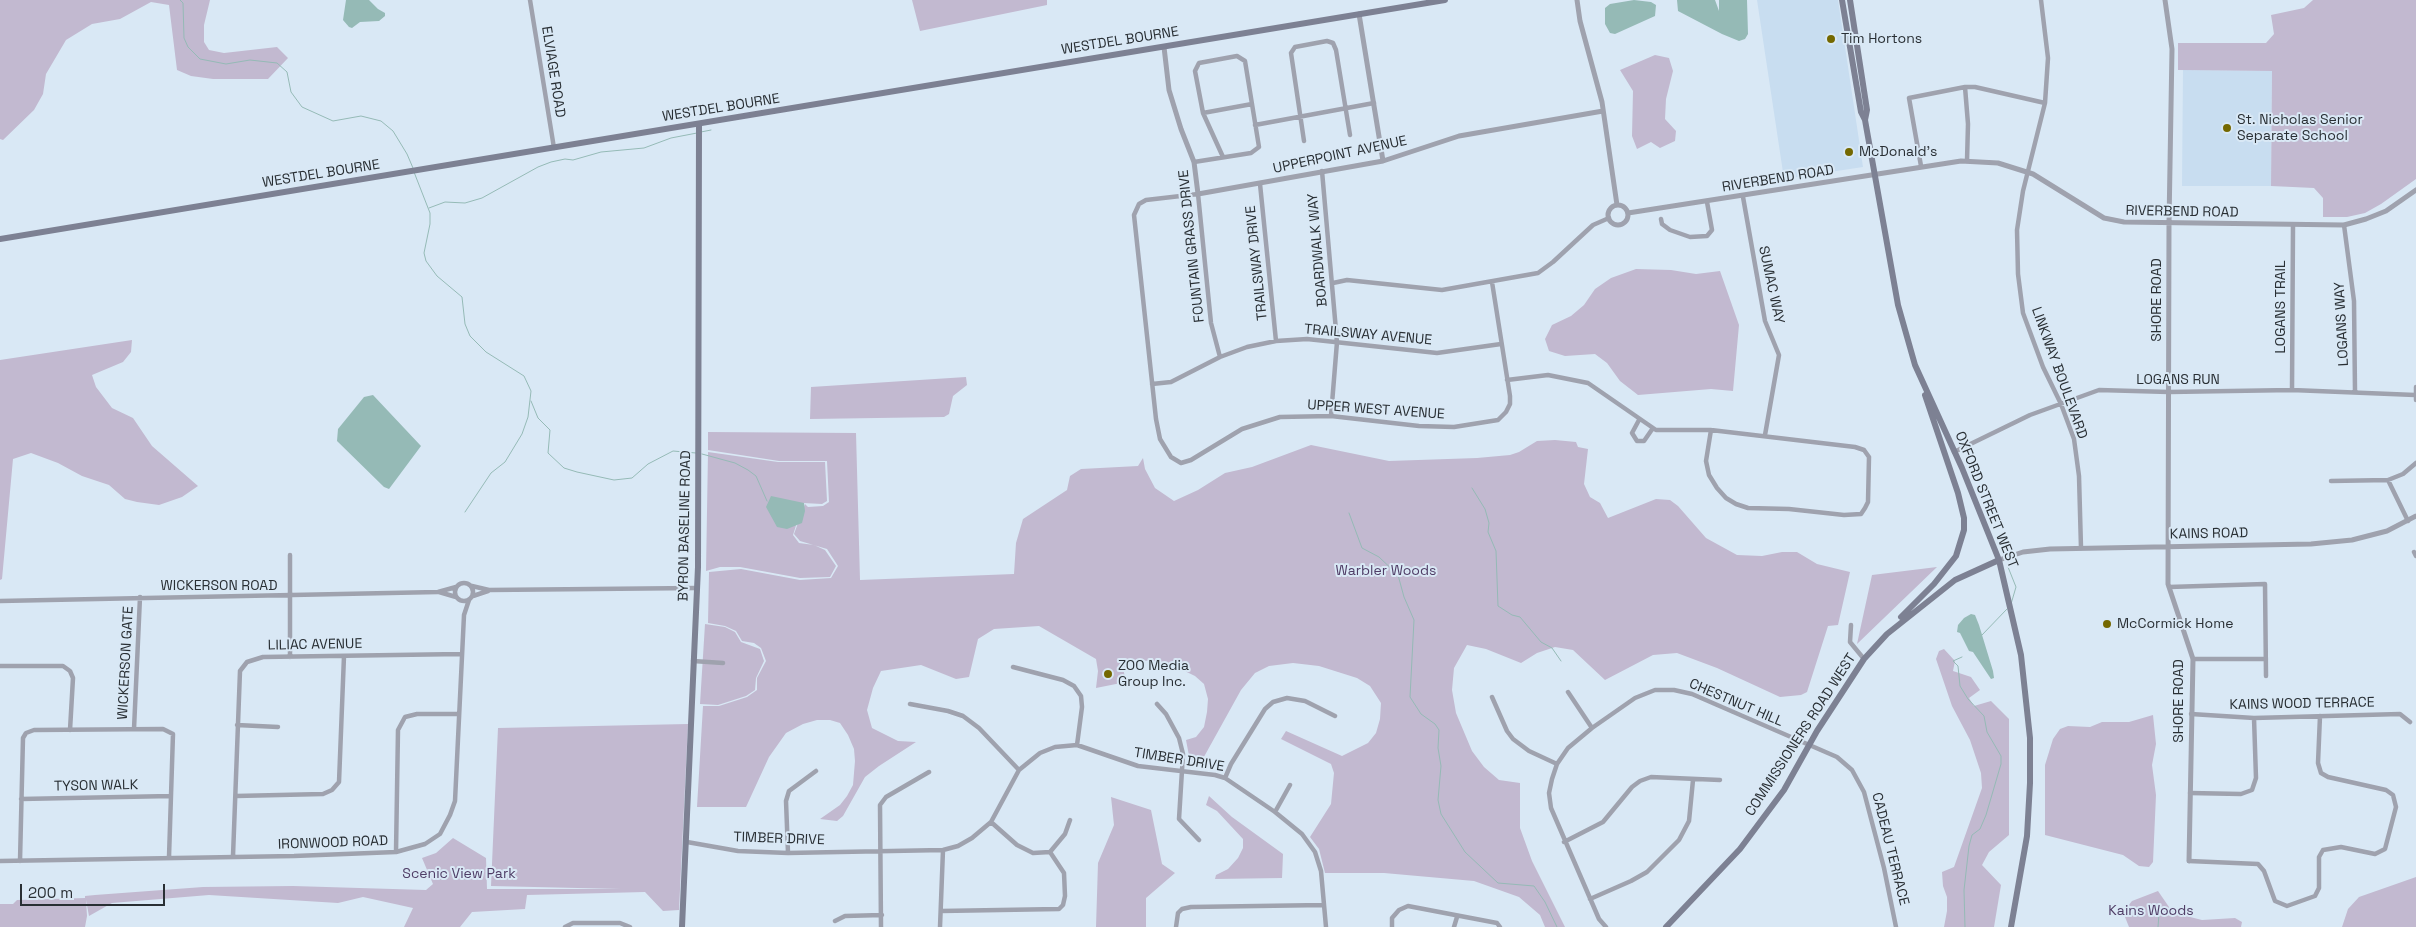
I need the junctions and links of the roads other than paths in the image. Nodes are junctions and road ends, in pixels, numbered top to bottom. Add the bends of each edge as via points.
1 (530, 0) edge
2 (1445, 0) edge
3 (1577, 0) edge
4 (1842, 0) edge
5 (1850, 0) edge
6 (2041, 0) edge
7 (2165, 0) edge
8 (1359, 14) junction
9 (1164, 47) junction
10 (1965, 87) junction
11 (1374, 103) junction
12 (2045, 103) junction
13 (1252, 104) junction
14 (1345, 108) junction
15 (1603, 111) junction
16 (1203, 113) junction
17 (1300, 117) junction
18 (1865, 120) junction
19 (699, 124) junction
20 (1255, 125) junction
21 (1350, 135) dead end
22 (1304, 141) dead end
23 (554, 148) junction
24 (1223, 157) junction
25 (1383, 161) junction
26 (1967, 161) junction
27 (1194, 162) junction
28 (1921, 166) junction
29 (1322, 171) junction
30 (2029, 173) junction
31 (1874, 175) junction
32 (1260, 184) junction
33 (2416, 190) edge
34 (1198, 194) junction
35 (1743, 197) junction
36 (1708, 202) junction
37 (1617, 205) junction
38 (1628, 213) junction
39 (1609, 218) junction
40 (1661, 219) dead end
41 (2169, 223) junction
42 (2293, 225) junction
43 (2344, 225) junction
44 (0, 239) edge
45 (1492, 282) junction
46 (1332, 283) junction
47 (1276, 341) junction
48 (1337, 342) junction
49 (1501, 344) junction
50 (1220, 357) junction
51 (1915, 365) junction
52 (1507, 380) junction
53 (1152, 384) junction
54 (2416, 387) edge
55 (2292, 390) junction
56 (2169, 392) junction
57 (2355, 392) junction
58 (2416, 397) edge
59 (2061, 404) junction
60 (1331, 416) junction
61 (1639, 420) junction
62 (1653, 428) junction
63 (1711, 430) junction
64 (1764, 435) junction
65 (1954, 452) junction
66 (2416, 463) edge
67 (2388, 480) junction
68 (2331, 481) dead end
69 (2416, 516) edge
70 (2408, 521) junction
71 (2167, 546) junction
72 (2081, 548) junction
73 (290, 555) dead end
74 (1998, 560) junction
75 (472, 586) junction
76 (456, 587) junction
77 (2169, 587) junction
78 (697, 588) junction
79 (489, 590) junction
80 (438, 592) junction
81 (290, 596) junction
82 (140, 597) junction
83 (458, 598) junction
84 (471, 598) junction
85 (0, 601) edge
86 (464, 615) junction
87 (1851, 625) dead end
88 (1887, 634) junction
89 (461, 654) junction
90 (344, 656) junction
91 (290, 657) junction
92 (1864, 659) junction
93 (2193, 659) junction
94 (2266, 659) junction
95 (693, 661) junction
96 (723, 662) dead end
97 (0, 666) edge
98 (1013, 667) dead end
99 (2266, 676) dead end
100 (1568, 692) dead end
101 (1492, 697) dead end
102 (910, 704) dead end
103 (1157, 704) dead end
104 (457, 714) junction
105 (2191, 714) junction
106 (1335, 716) dead end
107 (2320, 716) junction
108 (2254, 718) junction
109 (2410, 722) dead end
110 (237, 725) junction
111 (278, 727) dead end
112 (1592, 728) junction
113 (134, 729) junction
114 (70, 730) junction
115 (1077, 745) junction
116 (1808, 746) junction
117 (1557, 764) junction
118 (1019, 770) junction
119 (816, 771) dead end
120 (1183, 771) junction
121 (929, 772) dead end
122 (1225, 778) junction
123 (1693, 780) junction
124 (1720, 780) dead end
125 (1290, 785) dead end
126 (2190, 793) junction
127 (171, 796) junction
128 (236, 796) junction
129 (21, 799) junction
130 (1275, 812) junction
131 (1070, 820) dead end
132 (991, 822) junction
133 (1199, 840) dead end
134 (687, 842) junction
135 (1564, 842) junction
136 (943, 850) junction
137 (882, 851) junction
138 (396, 852) junction
139 (788, 852) junction
140 (1050, 852) junction
141 (233, 856) junction
142 (169, 857) junction
143 (0, 861) edge
144 (20, 861) junction
145 (2188, 861) joint
146 (1590, 899) junction
147 (1324, 905) junction
148 (941, 911) junction
149 (882, 915) junction
150 (1456, 917) junction
151 (835, 921) dead end
152 (565, 927) edge
153 (630, 927) edge
154 (682, 927) edge
155 (881, 927) edge
156 (940, 927) edge
157 (1176, 927) edge
158 (1326, 927) edge
159 (1392, 927) edge
160 (1454, 927) edge
161 (1500, 927) edge
162 (1606, 927) edge
163 (1666, 927) edge
164 (1896, 927) edge
165 (2011, 927) edge

1 - 23 street, ELVIAGE ROAD
2 - 8 main road, WESTDEL BOURNE
3 - 15 street
4 - 18 main road, OXFORD STREET WEST
5 - 18 main road, OXFORD STREET WEST via 1867,110
6 - 12 street, LINKWAY BOULEVARD via 2048,58
7 - 41 street, SHORE ROAD via 2172,49
8 - 9 main road, WESTDEL BOURNE
8 - 11 street
9 - 19 main road, WESTDEL BOURNE
9 - 27 street, FOUNTAIN GRASS DRIVE via 1169,90
10 - 12 street
10 - 26 street
10 - 28 street via 1909,98
11 - 14 street
11 - 25 street
12 - 30 street, LINKWAY BOULEVARD
13 - 16 street
13 - 16 street via 1246,61 1237,56 1199,62 1195,71
13 - 20 street
14 - 17 street
14 - 17 street via 1333,43 1303,45 1295,47 1290,60
14 - 21 street
15 - 25 street, UPPERPOINT AVENUE via 1459,136
15 - 37 street
16 - 24 street
17 - 20 street
17 - 22 street
18 - 31 main road, OXFORD STREET WEST
19 - 23 main road, WESTDEL BOURNE
19 - 78 main road, BYRON BASELINE ROAD
20 - 24 street via 1259,146 1256,150
23 - 44 main road, WESTDEL BOURNE
24 - 27 street
25 - 29 street, UPPERPOINT AVENUE
26 - 28 street, RIVERBEND ROAD
26 - 30 street, RIVERBEND ROAD via 1998,163
27 - 34 street, FOUNTAIN GRASS DRIVE
28 - 31 street, RIVERBEND ROAD
29 - 32 street, UPPERPOINT AVENUE
29 - 46 street, BOARDWALK WAY
30 - 41 street, RIVERBEND ROAD via 2104,218
30 - 59 street, LINKWAY BOULEVARD via 2017,230 2018,274 2024,313 2043,367
31 - 35 street, RIVERBEND ROAD
31 - 51 main road, OXFORD STREET WEST via 1898,305
32 - 34 street, UPPERPOINT AVENUE
32 - 47 street, TRAILSWAY DRIVE
33 - 43 street, RIVERBEND ROAD via 2386,211
34 - 50 street, FOUNTAIN GRASS DRIVE via 1211,323
34 - 53 street, UPPER WEST AVENUE via 1146,200 1139,204 1134,214
35 - 36 street, RIVERBEND ROAD
35 - 64 street, SUMAC WAY via 1765,321 1779,355
36 - 38 street, RIVERBEND ROAD
36 - 40 street via 1712,230 1707,236 1690,238 1670,230
37 - 38 street via 1625,207
37 - 39 street via 1610,210
38 - 39 street via 1622,225 1613,224
39 - 45 street via 1593,225 1538,274
41 - 42 street, RIVERBEND ROAD
41 - 56 street, SHORE ROAD
42 - 43 street, RIVERBEND ROAD
42 - 55 street, LOGANS TRAIL
43 - 57 street, LOGANS WAY via 2354,300
45 - 46 street via 1442,290 1347,280
45 - 49 street, UPPER WEST AVENUE
46 - 48 street, BOARDWALK WAY
47 - 48 street, TRAILSWAY AVENUE via 1307,339
47 - 50 street, TRAILSWAY AVENUE
48 - 49 street, TRAILSWAY AVENUE via 1437,353
48 - 60 street, BOARDWALK WAY
49 - 52 street, UPPER WEST AVENUE
50 - 53 street, TRAILSWAY AVENUE via 1171,382
51 - 65 main road, OXFORD STREET WEST
51 - 88 main road via 1958,493 1964,530 1956,556
52 - 60 street, UPPER WEST AVENUE via 1510,404 1498,420 1454,427
52 - 61 street via 1548,375 1579,380 1597,388
53 - 60 street, UPPER WEST AVENUE via 1160,439 1171,457 1181,463 1242,428 1280,417
54 - 58 street
55 - 56 street, LOGANS RUN
55 - 57 street, LOGANS RUN
56 - 59 street, LOGANS RUN via 2099,390
56 - 71 street, SHORE ROAD
57 - 58 street, LOGANS RUN
59 - 65 street, LOGANS RUN
59 - 72 street, LINKWAY BOULEVARD via 2074,439 2079,476
61 - 62 street
61 - 62 street via 1632,433 1637,441 1644,441
62 - 63 street
63 - 64 street
63 - 64 street via 1707,455 1709,474 1726,498 1736,504 1748,508 1861,514 1868,502 1869,457 1864,450
65 - 74 main road, OXFORD STREET WEST
66 - 67 street via 2403,474
67 - 68 street
67 - 70 street
69 - 70 street, KAINS ROAD
70 - 71 street, KAINS ROAD via 2387,531 2352,540 2311,544
71 - 72 street, KAINS ROAD
71 - 77 street, SHORE ROAD
72 - 74 street, KAINS ROAD via 2023,552
73 - 81 street
74 - 88 main road, COMMISSIONERS ROAD WEST via 1955,580
74 - 165 main road, OXFORD STREET WEST via 2021,655 2030,738 2027,836
75 - 76 street, WICKERSON ROAD via 464,582
75 - 79 street
75 - 84 street
76 - 80 street, WICKERSON ROAD
76 - 83 street, IRONWOOD ROAD
77 - 93 street, SHORE ROAD
77 - 94 street via 2265,584
78 - 79 street
78 - 95 main road, BYRON BASELINE ROAD
79 - 84 street
80 - 81 street, WICKERSON ROAD
80 - 83 street, WICKERSON ROAD
81 - 82 street, WICKERSON ROAD
81 - 91 street
82 - 85 street, WICKERSON ROAD
82 - 113 street, WICKERSON GATE
83 - 84 street, WICKERSON ROAD
83 - 86 street, IRONWOOD ROAD
84 - 86 street, IRONWOOD ROAD
86 - 89 street, IRONWOOD ROAD
87 - 92 street via 1850,642
88 - 92 main road, COMMISSIONERS ROAD WEST
89 - 90 street, LILIAC AVENUE
89 - 104 street, IRONWOOD ROAD
90 - 91 street, LILIAC AVENUE
90 - 128 street via 339,782 323,794
91 - 110 street, LILIAC AVENUE via 253,658 243,666
92 - 116 main road, COMMISSIONERS ROAD WEST
93 - 94 street
93 - 105 street, SHORE ROAD
94 - 99 street
95 - 96 street
95 - 134 main road, BYRON BASELINE ROAD
97 - 114 street via 63,666 70,672 73,678
98 - 115 street via 1074,686 1082,707
100 - 112 street
101 - 117 street via 1513,738 1529,751
102 - 118 street via 963,716
103 - 120 street via 1179,738
104 - 138 street, IRONWOOD ROAD via 455,800 450,815 440,834 425,844
104 - 138 street via 405,717 398,730
105 - 108 street, KAINS WOOD TERRACE
105 - 126 street, SHORE ROAD
106 - 122 street via 1306,700 1287,698 1273,702 1264,709
107 - 108 street, KAINS WOOD TERRACE
107 - 109 street, KAINS WOOD TERRACE via 2400,714
107 - 145 street, SHORE ROAD via 2318,763 2321,773 2393,794 2396,808 2386,849 2375,854 2341,848 2323,850 2319,857 2319,888 2315,896 2287,906 2275,901 2264,871 2258,864
108 - 126 street via 2256,778 2252,790 2241,794
110 - 111 street
110 - 128 street, LILIAC AVENUE
112 - 116 street, CHESTNUT HILL via 1636,698 1655,690 1674,690 1692,694
112 - 117 street, CHESTNUT HILL via 1568,748
113 - 114 street
113 - 127 street via 163,729 173,734
114 - 129 street via 26,733 23,738
115 - 118 street, TIMBER DRIVE via 1055,747 1040,753
115 - 120 street, TIMBER DRIVE via 1138,766
116 - 163 main road, COMMISSIONERS ROAD WEST via 1784,790 1740,849
116 - 164 street, CADEAU TERRACE via 1837,758 1852,770 1860,782 1884,868
117 - 135 street, CHESTNUT HILL via 1549,793 1550,808
118 - 132 street, TIMBER DRIVE
119 - 139 street via 789,791 786,801
120 - 122 street, TIMBER DRIVE
120 - 133 street via 1178,814 1181,823
121 - 137 street via 886,797 880,805
122 - 130 street, TIMBER DRIVE
123 - 124 street
123 - 135 street via 1651,777 1640,781 1632,786 1603,822
123 - 146 street via 1689,821 1679,840 1647,872
125 - 130 street
126 - 145 street, SHORE ROAD
127 - 129 street, TYSON WALK
127 - 142 street
128 - 141 street, LILIAC AVENUE
129 - 144 street
130 - 147 street, TIMBER DRIVE via 1302,834 1315,852 1321,871
131 - 140 street via 1065,834
132 - 136 street, TIMBER DRIVE via 972,838
132 - 140 street via 1017,845 1033,853
134 - 139 street, TIMBER DRIVE via 738,851
134 - 154 main road, BYRON BASELINE ROAD
135 - 146 street, CHESTNUT HILL
136 - 137 street, TIMBER DRIVE
136 - 148 street
137 - 139 street, TIMBER DRIVE
137 - 149 street
138 - 141 street, IRONWOOD ROAD
140 - 148 street via 1064,873 1065,896 1059,908
141 - 142 street, IRONWOOD ROAD
142 - 144 street, IRONWOOD ROAD
143 - 144 street, IRONWOOD ROAD
146 - 162 street, CHESTNUT HILL
147 - 157 street via 1191,907 1182,909 1178,914
147 - 158 street, TIMBER DRIVE
148 - 156 street
149 - 151 street via 845,916
149 - 155 street
150 - 159 street via 1408,906 1392,918
150 - 160 street
150 - 161 street via 1497,923
152 - 153 street via 574,923 620,923

